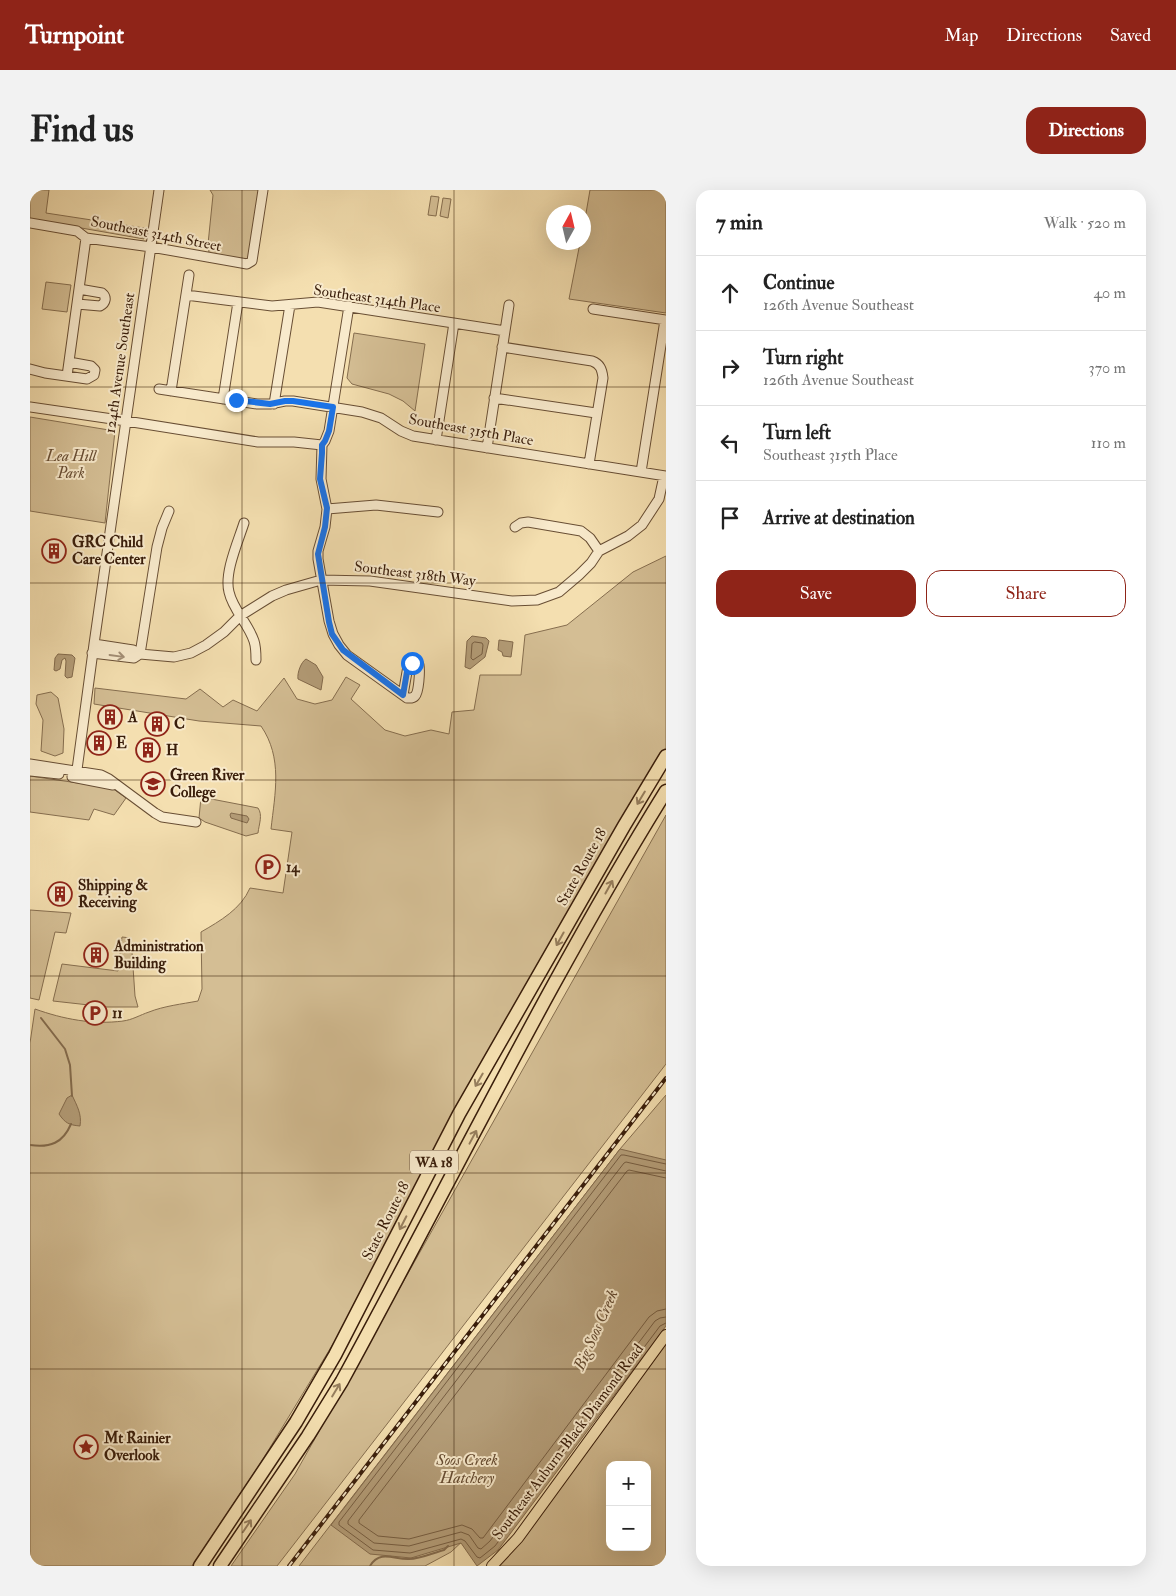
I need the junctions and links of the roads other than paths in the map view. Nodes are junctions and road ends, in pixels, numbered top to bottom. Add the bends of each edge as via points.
1 (159, 190) edge
2 (263, 190) edge
3 (30, 223) edge
4 (86, 238) junction
5 (151, 247) junction
6 (189, 275) dead end
7 (79, 289) junction
8 (186, 295) junction
9 (238, 302) junction
10 (77, 304) junction
11 (290, 305) junction
12 (509, 305) dead end
13 (349, 306) junction
14 (593, 308) dead end
15 (666, 320) edge
16 (454, 324) junction
17 (505, 331) junction
18 (502, 347) junction
19 (69, 362) junction
20 (30, 369) edge
21 (67, 376) junction
22 (159, 389) dead end
23 (171, 391) junction
24 (494, 398) junction
25 (223, 399) junction
26 (274, 404) junction
27 (30, 407) edge
28 (333, 407) junction
29 (596, 413) junction
30 (126, 421) junction
31 (436, 440) junction
32 (322, 445) junction
33 (487, 448) junction
34 (589, 464) junction
35 (641, 472) junction
36 (665, 476) edge
37 (327, 508) junction
38 (170, 511) dead end
39 (438, 512) dead end
40 (244, 523) dead end
41 (514, 527) dead end
42 (599, 551) junction
43 (321, 580) junction
44 (240, 616) junction
45 (93, 649) junction
46 (140, 654) junction
47 (256, 660) dead end
48 (403, 695) dead end
49 (666, 756) edge
50 (30, 764) edge
51 (30, 771) edge
52 (76, 774) junction
53 (666, 791) edge
54 (196, 822) dead end
55 (666, 1335) edge
56 (200, 1566) edge
57 (220, 1566) edge
58 (492, 1566) edge

1 - 5 street, 124th Avenue Southeast
2 - 5 street, Southeast 314th Street via 249,264
3 - 4 street, Southeast 314th Street via 77,231
4 - 5 street, Southeast 314th Street
4 - 7 street
5 - 30 street, 124th Avenue Southeast
6 - 8 street
7 - 10 street
7 - 10 street via 102,293 106,300 100,306
8 - 9 street, Southeast 314th Place
8 - 23 street
9 - 11 street, Southeast 314th Place
9 - 25 street
10 - 19 street
11 - 13 street, Southeast 314th Place via 318,302
11 - 26 street
12 - 17 street
13 - 16 street, Southeast 314th Place
13 - 28 street
14 - 15 street
15 - 35 street
16 - 17 street, Southeast 314th Place
16 - 31 street
17 - 18 street
18 - 24 street
18 - 29 street via 592,360 598,364 603,378
19 - 21 street
19 - 21 street via 91,366 95,373 90,379
20 - 21 street
22 - 23 street, Southeast 315th Place
23 - 25 street, Southeast 315th Place
24 - 29 street
24 - 33 street
25 - 26 street, Southeast 315th Place
26 - 28 street, Southeast 315th Place via 293,401
27 - 30 street
28 - 31 street, Southeast 315th Place via 376,416 407,434
28 - 32 street via 328,437
29 - 34 street
30 - 32 street via 258,442
30 - 45 street, 124th Avenue Southeast
31 - 33 street, Southeast 315th Place
32 - 37 street via 320,479
33 - 34 street, Southeast 315th Place
34 - 35 street, Southeast 315th Place
35 - 36 street, Southeast 315th Place
36 - 42 street, Southeast 315th Place via 659,498 642,525
37 - 39 street via 376,505
37 - 43 street via 318,554
38 - 46 street via 159,537
40 - 44 street via 228,582 229,594
41 - 42 street via 528,522 581,531
42 - 43 street, Southeast 318th Way via 567,586 536,600 512,600 370,581
43 - 44 street, Southeast 318th Way via 272,596
43 - 48 street via 330,627 339,645
44 - 46 street, Southeast 318th Way via 206,646 191,653 174,656
44 - 47 street via 254,638
45 - 46 street, Southeast 318th Way via 134,658
45 - 52 street, 124th Avenue Southeast
49 -> 56 highway, State Route 18 / WA 18 via 459,1114 313,1394
50 - 52 street
51 - 52 street
52 - 54 street via 101,775 162,817
57 -> 53 highway, WA 18 via 342,1381 552,987
55 - 58 main road, Southeast Auburn-Black Diamond Road via 518,1538

